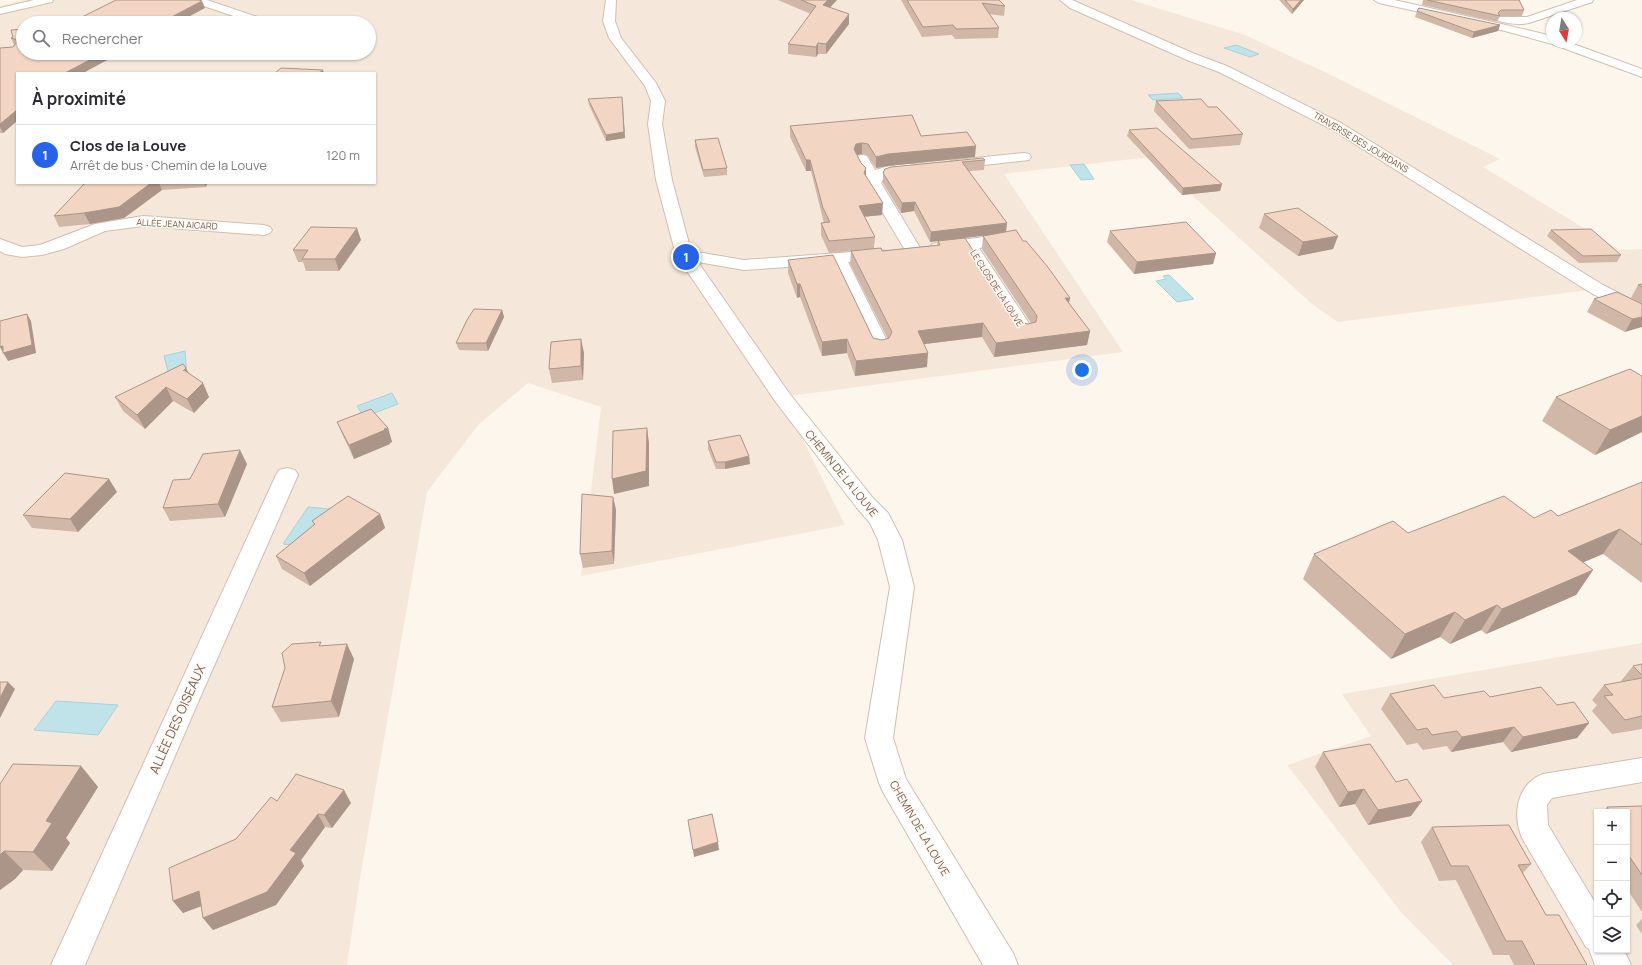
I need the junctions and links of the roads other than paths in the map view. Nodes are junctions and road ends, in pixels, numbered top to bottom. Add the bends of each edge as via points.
1 (48, 0) edge
2 (196, 0) edge
3 (611, 0) edge
4 (1065, 0) edge
5 (1379, 0) edge
6 (1588, 0) edge
7 (0, 11) edge
8 (244, 16) edge
9 (1462, 18) junction
10 (1546, 39) edge
11 (1573, 48) edge
12 (1642, 73) edge
13 (1024, 157) dead end
14 (862, 159) dead end
15 (941, 166) edge
16 (926, 167) edge
17 (876, 178) junction
18 (264, 230) dead end
19 (1008, 239) edge
20 (0, 244) edge
21 (969, 245) junction
22 (914, 252) junction
23 (684, 255) junction
24 (838, 259) junction
25 (1642, 312) edge
26 (1025, 331) edge
27 (881, 347) edge
28 (287, 475) dead end
29 (1642, 770) edge
30 (1594, 931) edge
31 (1607, 953) edge
32 (68, 965) edge
33 (1001, 965) edge
34 (1614, 965) edge

1 - 7 street
2 - 8 street
3 - 23 street, CHEMIN DE LA LOUVE via 608,21 615,38 651,86 658,102 655,124 664,180
4 - 25 street, TRAVERSE DES JOURDANS via 1223,69 1336,126 1455,198 1597,290
5 - 9 street
6 - 9 street via 1524,21 1472,16
9 - 10 street
11 - 12 street
13 - 15 street
14 - 17 street via 869,173
16 - 17 street via 888,171
17 - 22 street via 873,183
18 - 20 street, ALLÉE JEAN AICARD via 143,221 102,227 42,250 22,252 10,250
19 - 21 street, LE CLOS DE LA LOUVE
21 - 22 street, LE CLOS DE LA LOUVE
21 - 26 street, LE CLOS DE LA LOUVE
22 - 24 street, LE CLOS DE LA LOUVE
23 - 24 street, LE CLOS DE LA LOUVE via 744,265
23 - 33 street, CHEMIN DE LA LOUVE via 782,397 880,519 890,540 902,588 879,738 893,783
24 - 27 street
28 - 32 street, ALLÉE DES OISEAUX
29 - 30 street via 1543,787 1532,802 1533,828
31 - 34 street

